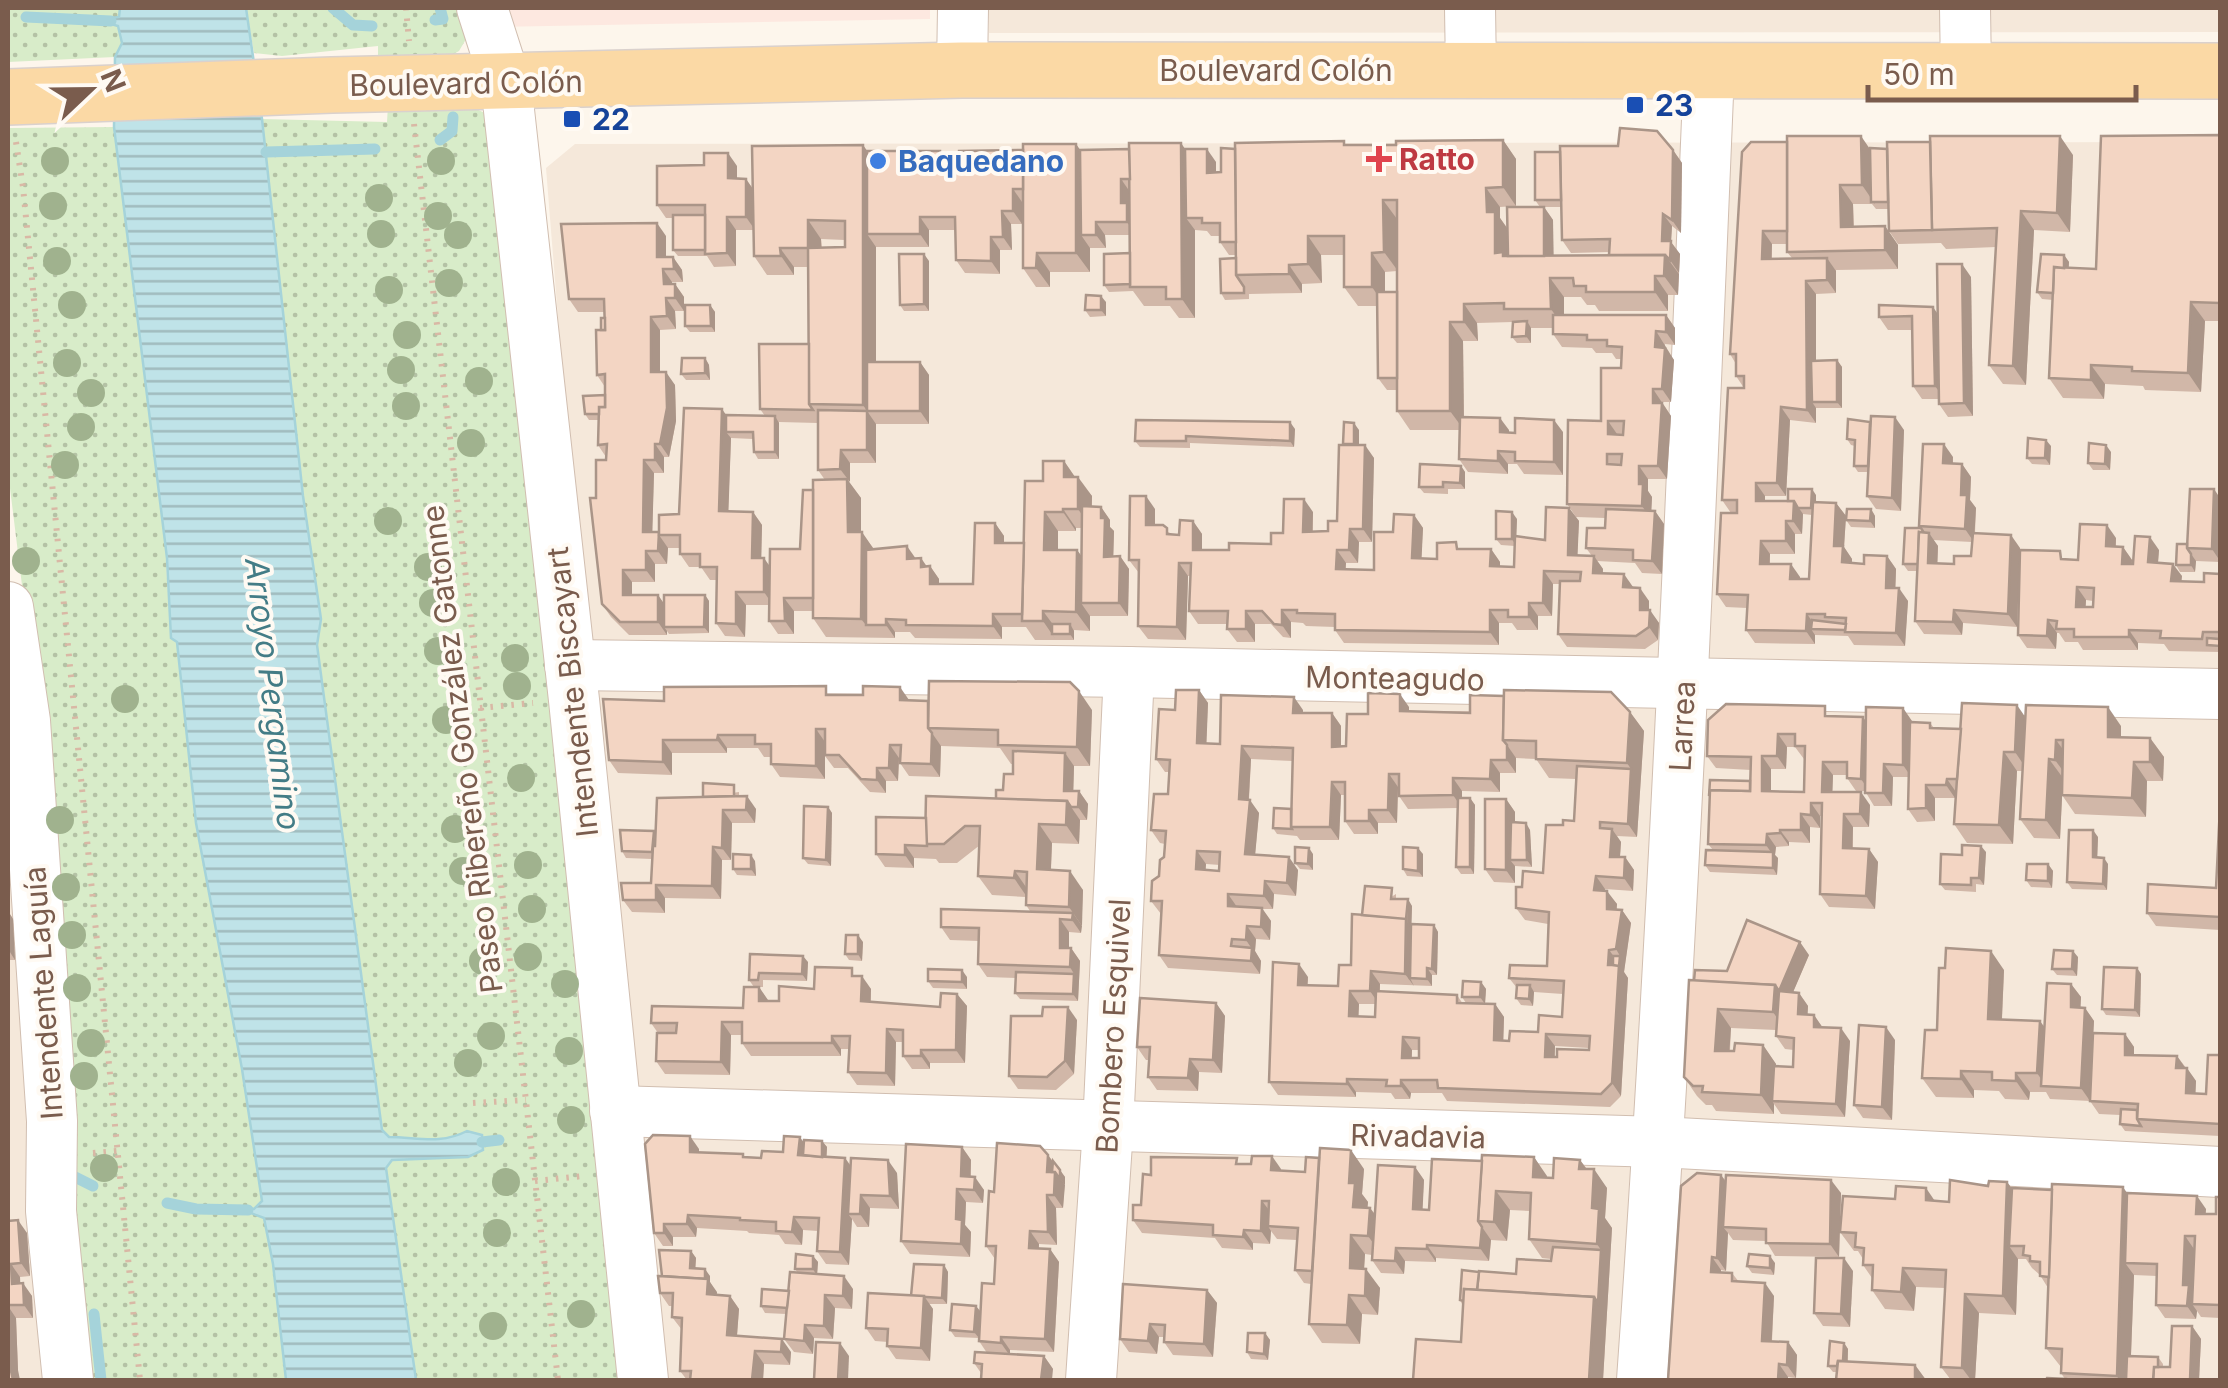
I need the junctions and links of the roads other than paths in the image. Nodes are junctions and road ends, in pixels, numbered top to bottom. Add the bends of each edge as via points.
1 (482, 8) edge
2 (962, 8) edge
3 (1470, 8) edge
4 (1965, 8) edge
5 (962, 70) junction
6 (1471, 70) junction
7 (1710, 71) junction
8 (1966, 71) junction
9 (2220, 71) edge
10 (506, 83) junction
11 (8, 98) edge
12 (8, 607) edge
13 (1130, 672) junction
14 (12, 679) edge
15 (558, 683) junction
16 (1684, 685) junction
17 (2220, 694) edge
18 (614, 1111) junction
19 (1108, 1128) junction
20 (1659, 1142) junction
21 (46, 1156) edge
22 (2220, 1172) edge
23 (68, 1380) edge
24 (642, 1380) edge
25 (1092, 1380) edge
26 (1642, 1380) edge

1 - 10 street, Intendente Biscayart
2 - 5 street
3 - 6 street
4 - 8 street
5 - 6 main road, Boulevard Colón
5 - 10 main road, Boulevard Colón
6 - 7 main road, Boulevard Colón
7 - 8 main road, Boulevard Colón
7 - 16 street, Larrea
8 - 9 main road, Boulevard Colón
10 - 11 main road, Boulevard Colón
10 - 15 street, Intendente Biscayart
12 - 14 street, Intendente Laguía
13 - 15 street, Monteagudo
13 - 16 street, Monteagudo
13 - 19 street, Bombero Esquivel
14 - 21 street, Intendente Laguía via 25,720 52,1121
15 - 18 street, Intendente Biscayart
16 - 17 street, Monteagudo
16 - 20 street, Larrea
18 - 19 street, Rivadavia
18 - 24 street, Intendente Biscayart
19 - 20 street, Rivadavia
19 - 25 street, Bombero Esquivel
20 - 22 street, Rivadavia
20 - 26 street, Larrea
21 - 23 street, Intendente Laguía

